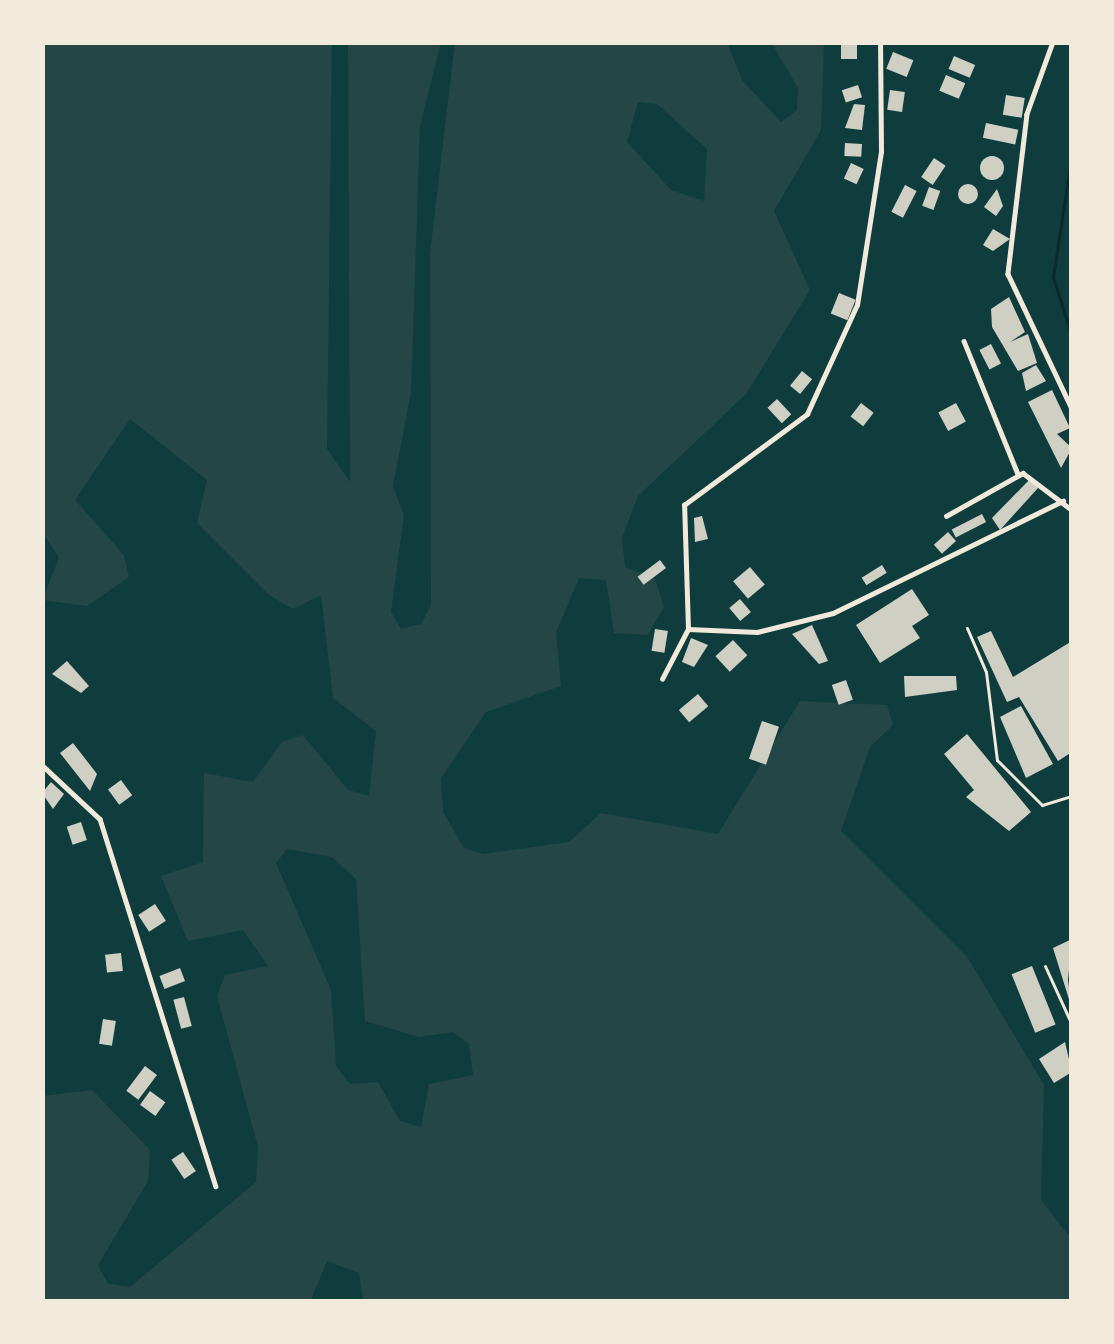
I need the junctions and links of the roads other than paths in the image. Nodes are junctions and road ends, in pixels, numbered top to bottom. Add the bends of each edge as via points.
1 (880, 42) edge
2 (1053, 42) edge
3 (964, 341) dead end
4 (1072, 410) edge
5 (1018, 474) junction
6 (1064, 501) junction
7 (1072, 510) edge
8 (946, 516) dead end
9 (967, 628) dead end
10 (688, 629) junction
11 (662, 679) dead end
12 (42, 765) edge
13 (1072, 796) edge
14 (1046, 966) dead end
15 (1072, 1025) edge
16 (216, 1186) dead end

1 - 10 street via 881,152 857,304 807,414 684,505
2 - 4 street via 1027,114 1008,274
3 - 5 street
5 - 6 street
5 - 8 street
6 - 7 street
6 - 10 street via 833,614 757,632
9 - 13 lane via 986,672 997,760 1042,806
10 - 11 street
12 - 16 street via 100,819
14 - 15 lane

